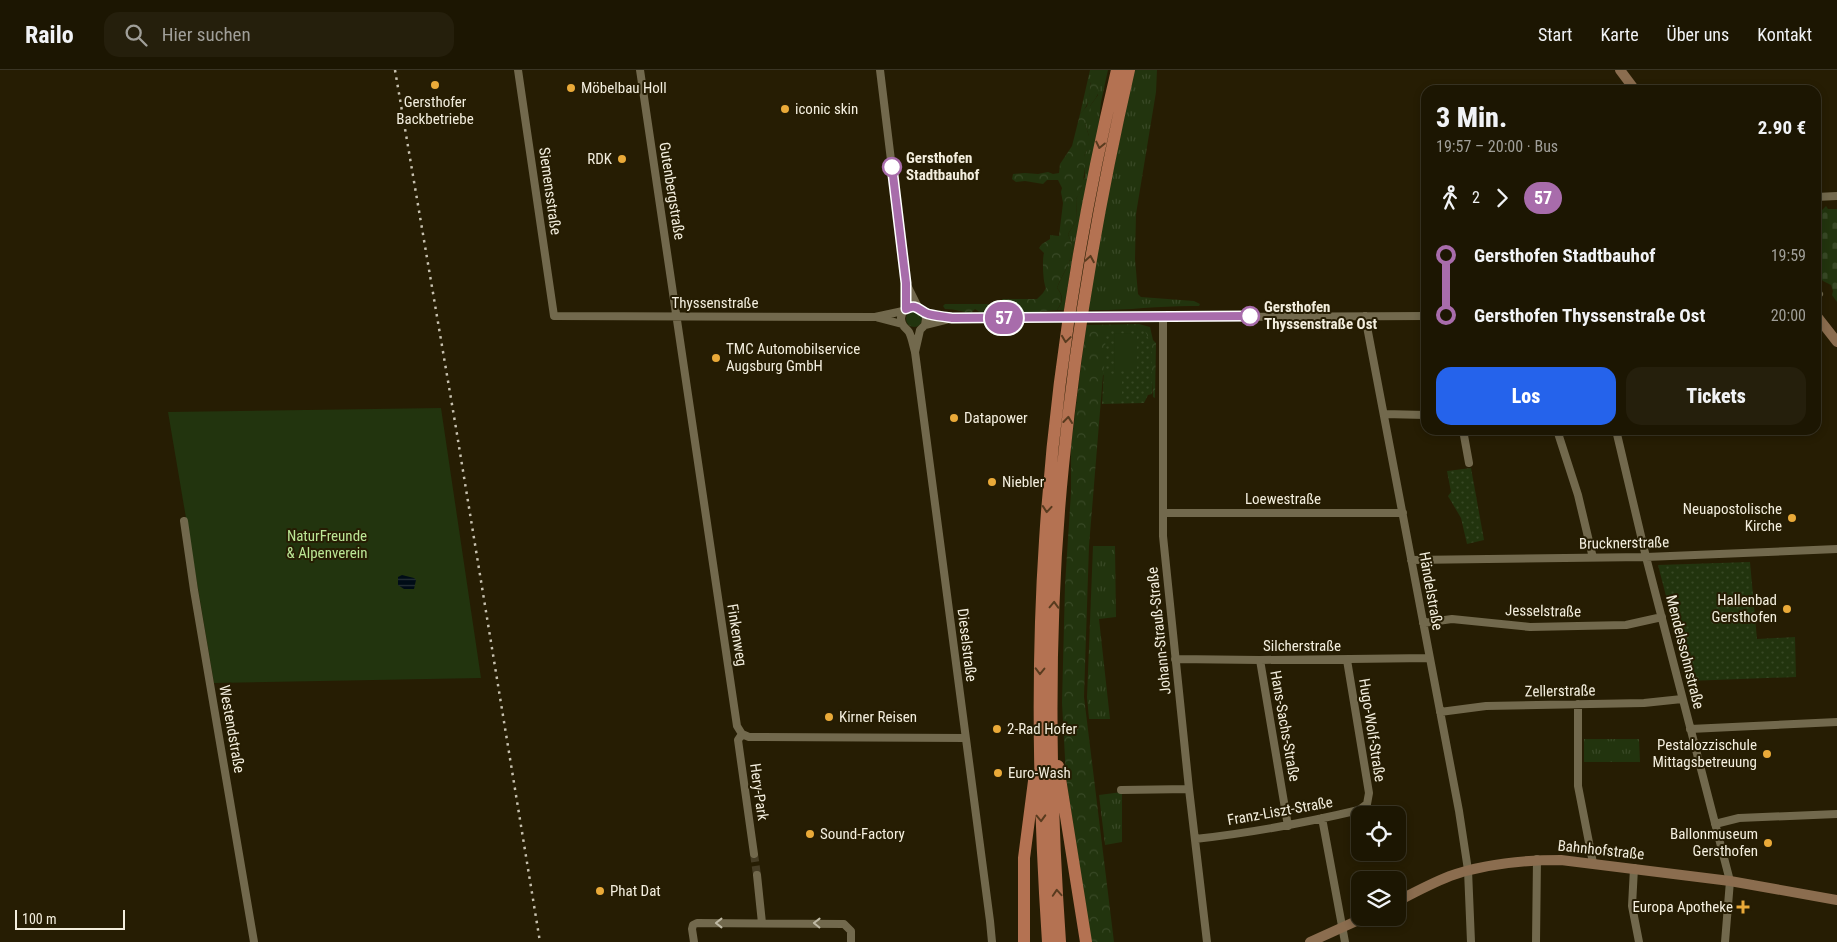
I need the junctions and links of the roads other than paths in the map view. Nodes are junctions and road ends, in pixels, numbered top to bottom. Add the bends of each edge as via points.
1 (518, 70) edge
2 (640, 70) edge
3 (880, 70) edge
4 (1117, 70) edge
5 (1129, 70) edge
6 (1620, 70) edge
7 (1632, 85) edge
8 (1837, 196) edge
9 (1821, 197) edge
10 (906, 283) junction
11 (918, 307) junction
12 (904, 310) junction
13 (925, 313) junction
14 (554, 316) joint
15 (1163, 316) junction
16 (1365, 316) junction
17 (1421, 316) edge
18 (676, 317) junction
19 (875, 318) junction
20 (953, 318) junction
21 (1821, 322) edge
22 (902, 324) junction
23 (923, 328) junction
24 (908, 330) junction
25 (1837, 342) edge
26 (915, 352) junction
27 (1384, 414) junction
28 (1421, 415) edge
29 (1464, 435) edge
30 (1559, 435) edge
31 (1617, 435) edge
32 (1469, 463) dead end
33 (1163, 513) junction
34 (1403, 513) junction
35 (184, 521) dead end
36 (1837, 549) edge
37 (1646, 557) junction
38 (1594, 558) junction
39 (1411, 560) junction
40 (1662, 616) junction
41 (1423, 623) junction
42 (1429, 658) junction
43 (1175, 659) junction
44 (1260, 660) junction
45 (1347, 660) junction
46 (1682, 698) junction
47 (1578, 704) junction
48 (1440, 712) junction
49 (1837, 722) edge
50 (1051, 724) junction
51 (1690, 729) junction
52 (742, 734) junction
53 (965, 738) junction
54 (1039, 752) junction
55 (1189, 789) junction
56 (1121, 790) dead end
57 (1367, 804) joint
58 (1837, 814) edge
59 (1322, 818) junction
60 (1715, 824) junction
61 (1288, 826) junction
62 (1194, 839) junction
63 (754, 854) tunnel mouth
64 (1536, 860) junction
65 (1593, 863) junction
66 (1634, 868) junction
67 (1468, 870) junction
68 (757, 875) tunnel mouth
69 (1730, 881) junction
70 (1406, 897) edge
71 (1837, 900) edge
72 (762, 923) junction
73 (1351, 924) edge
74 (1342, 928) junction
75 (254, 942) edge
76 (694, 942) edge
77 (851, 942) edge
78 (992, 942) edge
79 (1024, 942) edge
80 (1048, 942) edge
81 (1060, 942) edge
82 (1086, 942) edge
83 (1207, 942) edge
84 (1310, 942) edge
85 (1345, 942) edge
86 (1470, 942) edge
87 (1536, 942) edge
88 (1639, 942) edge
89 (1725, 942) edge

1 - 14 street, Siemensstraße
2 - 18 street, Gutenbergstraße
3 - 10 street
4 -> 54 highway via 1092,180 1060,379 1045,542
50 -> 5 highway via 1055,579 1076,350 1095,232
6 - 7 main road
8 - 9 street
10 - 11 street
10 - 12 street
11 - 12 street
11 - 13 street
12 - 19 street, Thyssenstraße
12 - 22 street
13 - 20 street
13 - 23 street, Dieselstraße
14 - 18 street, Thyssenstraße
15 - 16 street
15 - 20 street
15 - 33 street, Johann-Strauß-Straße
16 - 17 street
16 - 27 street, Händelstraße
18 - 19 street, Thyssenstraße
18 - 52 street, Finkenweg via 735,717
19 - 22 street, Thyssenstraße
20 - 23 street
21 - 25 main road
22 - 24 street, Dieselstraße
23 - 24 street via 914,332
23 - 26 street, Dieselstraße
24 - 26 street, Dieselstraße
26 - 53 street, Dieselstraße
27 - 28 street
27 - 34 street, Händelstraße
29 - 32 street
30 - 38 street
31 - 37 street, Mendelssohnstraße
33 - 34 street, Loewestraße
33 - 43 street, Johann-Strauß-Straße
34 - 39 street, Händelstraße
35 - 75 street, Westendstraße
36 - 37 street, Brucknerstraße
37 - 38 street, Brucknerstraße
37 - 40 street, Mendelssohnstraße
38 - 39 street, Brucknerstraße
39 - 41 street, Händelstraße
40 - 41 street, Jesselstraße via 1626,625 1530,627 1452,619
40 - 46 street, Mendelssohnstraße
41 - 42 street, Händelstraße
42 - 45 street, Silcherstraße
42 - 48 street, Händelstraße
43 - 44 street, Silcherstraße
43 - 55 street, Johann-Strauß-Straße
44 - 45 street, Silcherstraße
44 - 61 street, Hans-Sachs-Straße
45 - 57 street, Hugo-Wolf-Straße via 1369,793
46 - 47 street, Zellerstraße via 1644,703
46 - 51 street, Mendelssohnstraße
47 - 48 street, Zellerstraße via 1486,706
47 - 65 street via 1578,786
48 - 67 street, Händelstraße
49 - 51 street
81 -> 50 highway
50 - 82 highway
51 - 60 street, Mendelssohnstraße
52 - 53 street via 749,737
52 - 63 street, Hery-Park via 738,740
53 - 78 street, Dieselstraße
54 - 79 highway via 1024,858
54 -> 80 highway
55 - 56 street
55 - 62 street, Johann-Strauß-Straße
57 - 59 street, Franz-Liszt-Straße via 1361,809
58 - 60 street via 1739,818
59 - 61 street, Franz-Liszt-Straße
59 - 74 street
60 - 69 street, Mendelssohnstraße
61 - 62 street, Franz-Liszt-Straße
62 - 83 street, Johann-Strauß-Straße
64 - 65 main road, Bahnhofstraße
64 - 67 main road, Bahnhofstraße
64 - 87 street
65 - 66 main road, Bahnhofstraße
66 - 69 main road, Bahnhofstraße
66 - 88 street via 1632,906
67 - 70 main road, Bahnhofstraße
67 - 86 street, Händelstraße
68 - 72 street
69 - 71 main road, Bahnhofstraße
69 - 89 street, Mendelssohnstraße
72 -> 76 street via 697,923 692,929
77 -> 72 street via 851,931 844,924
73 - 74 main road
74 - 84 main road
74 - 85 street

